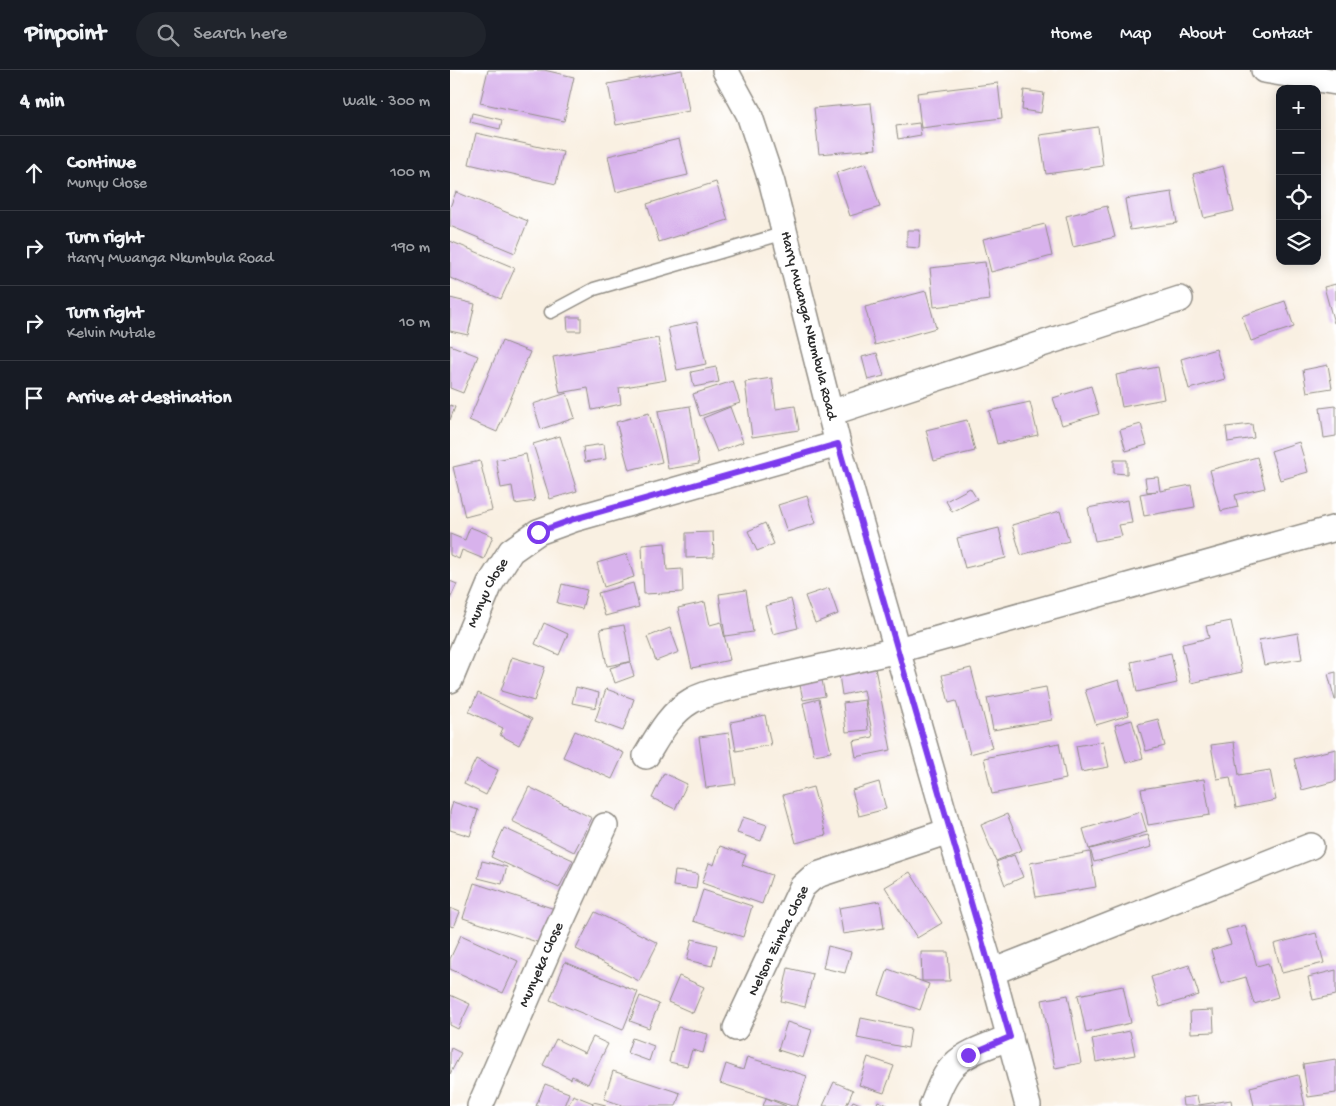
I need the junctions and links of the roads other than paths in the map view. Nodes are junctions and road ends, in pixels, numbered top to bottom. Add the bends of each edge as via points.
1 (725, 70) edge
2 (1264, 70) edge
3 (1336, 82) edge
4 (785, 233) junction
5 (1180, 299) dead end
6 (551, 312) dead end
7 (830, 413) junction
8 (838, 444) junction
9 (1336, 528) edge
10 (898, 650) junction
11 (450, 680) edge
12 (646, 756) dead end
13 (605, 826) dead end
14 (949, 831) junction
15 (1311, 846) dead end
16 (992, 972) junction
17 (736, 1028) dead end
18 (1010, 1037) junction
19 (480, 1106) edge
20 (932, 1106) edge
21 (1028, 1106) edge

1 - 4 street, Harry Mwanga Nkumbula Road via 749,114
2 - 3 street
4 - 6 lane via 594,290
4 - 7 street, Harry Mwanga Nkumbula Road
5 - 7 street
7 - 8 street, Harry Mwanga Nkumbula Road
8 - 10 street, Harry Mwanga Nkumbula Road
8 - 11 street, Munyu Close via 583,516 538,532 511,551 490,584
9 - 10 street
10 - 12 street via 706,694 691,701 674,716
10 - 14 street, Harry Mwanga Nkumbula Road
13 - 19 street, Munyeka Close
14 - 16 street, Harry Mwanga Nkumbula Road
14 - 17 street, Nelson Zimba Close via 820,874 806,882
15 - 16 street
16 - 18 street, Harry Mwanga Nkumbula Road
18 - 20 street via 954,1064
18 - 21 street, Harry Mwanga Nkumbula Road

